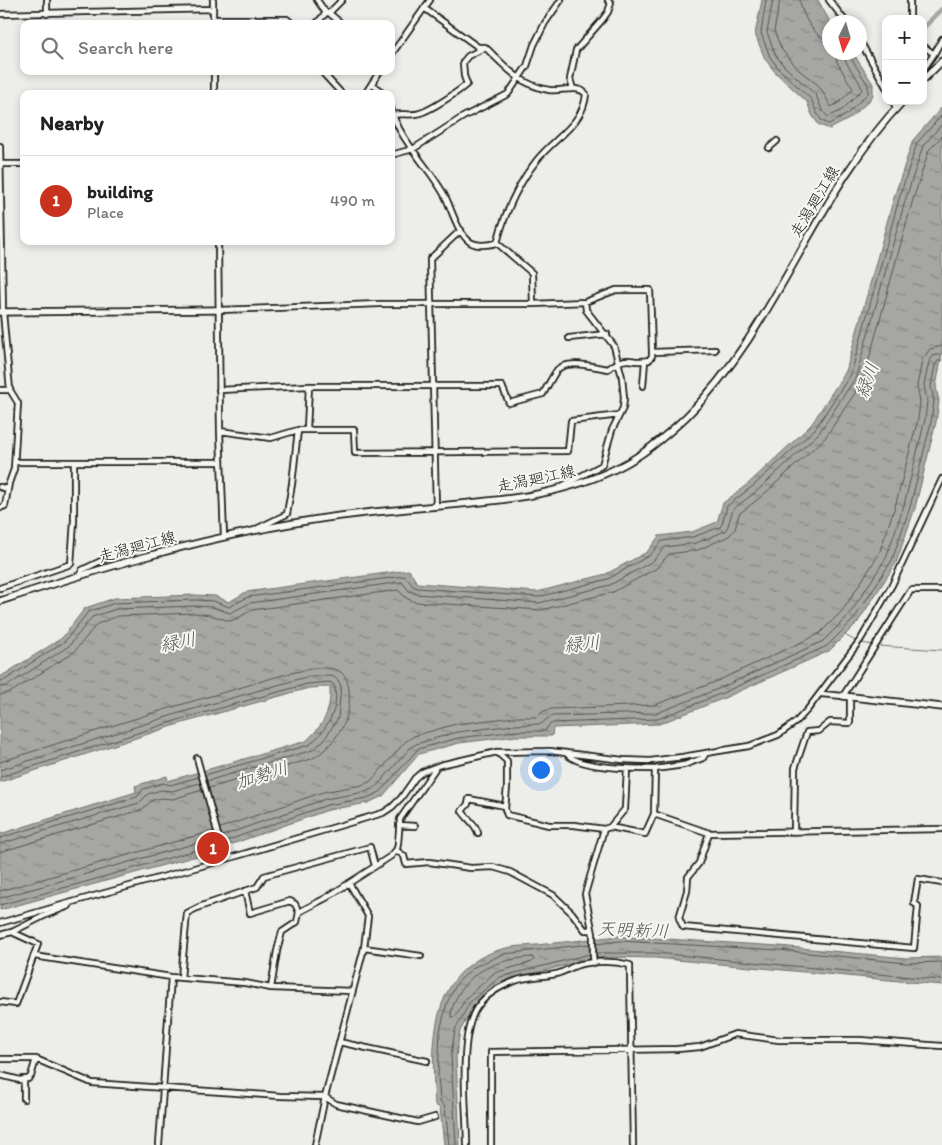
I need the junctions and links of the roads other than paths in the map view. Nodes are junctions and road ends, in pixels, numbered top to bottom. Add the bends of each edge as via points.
1 (47, 0) edge
2 (213, 0) edge
3 (317, 0) edge
4 (342, 0) edge
5 (430, 0) edge
6 (561, 0) edge
7 (608, 0) edge
8 (829, 0) edge
9 (910, 0) edge
10 (424, 8) junction
11 (213, 9) junction
12 (328, 13) junction
13 (0, 14) edge
14 (47, 14) junction
15 (841, 15) edge
16 (910, 15) edge
17 (213, 20) edge
18 (250, 20) edge
19 (289, 20) edge
20 (320, 20) edge
21 (337, 20) edge
22 (942, 39) edge
23 (485, 47) junction
24 (395, 49) edge
25 (927, 49) edge
26 (867, 54) edge
27 (934, 54) junction
28 (942, 61) edge
29 (927, 64) edge
30 (214, 75) edge
31 (325, 75) edge
32 (378, 75) edge
33 (927, 76) edge
34 (517, 78) junction
35 (882, 80) edge
36 (372, 84) junction
37 (573, 89) junction
38 (214, 90) edge
39 (338, 90) edge
40 (368, 90) edge
41 (379, 90) edge
42 (895, 105) edge
43 (899, 105) edge
44 (896, 108) junction
45 (395, 114) edge
46 (395, 118) edge
47 (777, 141) dead end
48 (0, 146) edge
49 (769, 148) dead end
50 (413, 149) junction
51 (395, 155) edge
52 (0, 164) edge
53 (20, 164) edge
54 (461, 230) junction
55 (497, 243) junction
56 (218, 245) edge
57 (585, 302) junction
58 (431, 304) junction
59 (533, 304) junction
60 (219, 310) junction
61 (2, 312) edge
62 (607, 334) junction
63 (568, 338) dead end
64 (715, 350) dead end
65 (652, 352) junction
66 (618, 361) junction
67 (645, 361) junction
68 (309, 386) junction
69 (433, 386) junction
70 (643, 386) dead end
71 (0, 390) edge
72 (10, 390) junction
73 (219, 390) junction
74 (620, 415) junction
75 (298, 430) junction
76 (307, 430) junction
77 (220, 431) junction
78 (434, 453) junction
79 (15, 462) junction
80 (74, 462) junction
81 (220, 462) junction
82 (942, 478) edge
83 (0, 488) edge
84 (8, 489) junction
85 (552, 491) junction
86 (436, 506) junction
87 (0, 508) edge
88 (253, 530) junction
89 (224, 537) junction
90 (107, 558) dead end
91 (80, 576) junction
92 (0, 588) edge
93 (942, 590) edge
94 (0, 602) edge
95 (821, 694) junction
96 (843, 696) junction
97 (850, 697) junction
98 (942, 707) edge
99 (497, 752) junction
100 (566, 753) junction
101 (706, 753) junction
102 (197, 758) dead end
103 (436, 768) junction
104 (627, 769) junction
105 (655, 769) junction
106 (505, 806) junction
107 (654, 814) junction
108 (401, 825) junction
109 (415, 826) dead end
110 (610, 828) junction
111 (604, 829) junction
112 (942, 829) edge
113 (794, 832) junction
114 (478, 833) dead end
115 (709, 833) junction
116 (396, 850) junction
117 (224, 858) junction
118 (375, 866) junction
119 (349, 883) junction
120 (942, 883) edge
121 (245, 891) junction
122 (69, 903) junction
123 (299, 912) junction
124 (0, 923) edge
125 (12, 932) junction
126 (592, 932) junction
127 (0, 935) edge
128 (364, 948) junction
129 (34, 956) junction
130 (421, 956) dead end
131 (594, 963) junction
132 (171, 977) junction
133 (181, 978) junction
134 (271, 988) junction
135 (352, 991) junction
136 (0, 1002) edge
137 (339, 1042) junction
138 (942, 1046) edge
139 (632, 1050) junction
140 (0, 1059) edge
141 (36, 1059) junction
142 (428, 1061) dead end
143 (0, 1075) edge
144 (21, 1080) junction
145 (162, 1088) junction
146 (325, 1097) junction
147 (24, 1099) dead end
148 (435, 1117) dead end
149 (159, 1145) edge
150 (315, 1145) edge
151 (467, 1145) edge
152 (491, 1145) edge
153 (633, 1145) edge

1 - 14 street
2 - 11 street
3 - 12 street
4 - 12 street
5 - 10 street
6 - 34 street via 545,23 527,66
7 - 37 street via 611,3 608,12 576,50 570,79
8 - 15 street
9 - 16 street
10 - 23 street via 478,47
10 - 24 street
11 - 14 street
11 - 17 street
12 - 20 street
12 - 21 street
13 - 14 street
18 - 19 street
22 - 27 street
23 - 34 street
23 - 45 street via 464,62 467,84 461,90 419,114
25 - 27 street
26 - 35 street
27 - 29 street
28 - 33 main road
30 - 38 street
31 - 39 street
32 - 36 street
34 - 37 street via 550,90
34 - 50 street via 508,94 463,117
36 - 40 street
36 - 41 street
37 - 55 street via 583,90 586,94 582,112 538,159 524,179 505,215
42 - 44 street
43 - 44 main road, 走潟廻江線
44 - 85 main road, 走潟廻江線 via 849,170 741,350 701,402 632,461 585,482
46 - 50 street
47 - 49 street
48 - 52 street
50 - 51 street
50 - 54 street via 445,196
52 - 53 street
52 - 61 street
54 - 55 street via 474,243
54 - 58 street via 430,258
55 - 59 street via 532,273
56 - 60 street
57 - 59 street
57 - 62 street via 586,310
57 - 65 street via 616,290 650,290
58 - 59 street
58 - 60 street
58 - 69 street
60 - 61 main road
60 - 73 street
61 - 72 street
62 - 63 street
62 - 66 street
64 - 65 street
65 - 67 street via 649,360
66 - 67 street via 625,358
66 - 69 street via 608,369 562,366 543,394 509,403 502,386
66 - 74 street via 624,398
67 - 70 street
68 - 69 street
68 - 73 street
68 - 76 street
69 - 78 street
71 - 72 street
72 - 79 street via 18,403
73 - 77 street
74 - 78 street via 571,421 568,451
74 - 85 street via 602,465
75 - 76 street
75 - 77 street via 271,438
75 - 88 street via 286,514
76 - 78 street via 354,430 355,453
77 - 81 street
78 - 86 street
79 - 80 street
79 - 84 street
80 - 81 street
80 - 92 street via 70,564
81 - 89 street
82 - 95 street via 878,611
83 - 84 street
84 - 87 street via 5,506
85 - 86 main road, 走潟廻江線
86 - 88 main road, 走潟廻江線
88 - 89 main road, 走潟廻江線
89 - 91 main road, 走潟廻江線
90 - 91 street via 82,570
91 - 94 main road, 走潟廻江線
93 - 96 street via 912,590
95 - 96 street
95 - 101 street via 796,722 778,734 749,746
96 - 97 main road
97 - 98 main road
97 - 113 street via 850,723 830,722 819,730 807,732 795,768
99 - 100 street
99 - 103 street
99 - 106 street via 506,761
100 - 101 street via 650,761
100 - 104 street via 594,765
101 - 105 street via 703,758 684,765
102 - 117 street
103 - 108 street via 400,819
103 - 117 street via 415,778 401,798 384,813
104 - 105 street
104 - 110 street via 625,809
105 - 107 street
106 - 111 street via 507,815 549,825
106 - 114 street via 469,799 462,811
107 - 110 street via 645,834
107 - 115 street
108 - 109 street
108 - 116 street
110 - 111 street
111 - 126 street via 585,894
112 - 113 street
113 - 115 street
115 - 120 street via 699,863 688,877 679,918 683,927 914,948 918,906 914,903 918,879
116 - 118 street
116 - 126 street via 404,856 406,864 429,862 471,868 493,867 510,872 553,895 585,930
117 - 122 street
118 - 119 street
118 - 121 street via 370,847 264,876 257,888
119 - 123 street
119 - 128 street via 368,916
121 - 123 street via 250,913 290,901
121 - 133 street via 186,913
122 - 124 street
122 - 125 street via 69,906
123 - 134 street via 297,922 282,932
125 - 127 street
125 - 129 street via 38,944
126 - 131 street
128 - 130 street
128 - 135 street
129 - 132 street
129 - 136 street via 16,1004
131 - 139 street via 630,965
131 - 151 street via 580,964 556,974 516,980 484,999 477,1007 468,1034 465,1058
132 - 133 street
132 - 145 street
133 - 134 street via 245,982
134 - 135 street
135 - 137 street
137 - 142 street
137 - 146 street
138 - 139 street via 860,1040 779,1040 736,1034 700,1047
139 - 152 street via 491,1052
139 - 153 street
140 - 141 street
141 - 144 street via 31,1076
141 - 145 street via 92,1083
143 - 144 street
144 - 147 street via 24,1081
145 - 146 street
145 - 149 street
146 - 148 street via 336,1104 418,1122
146 - 150 street

